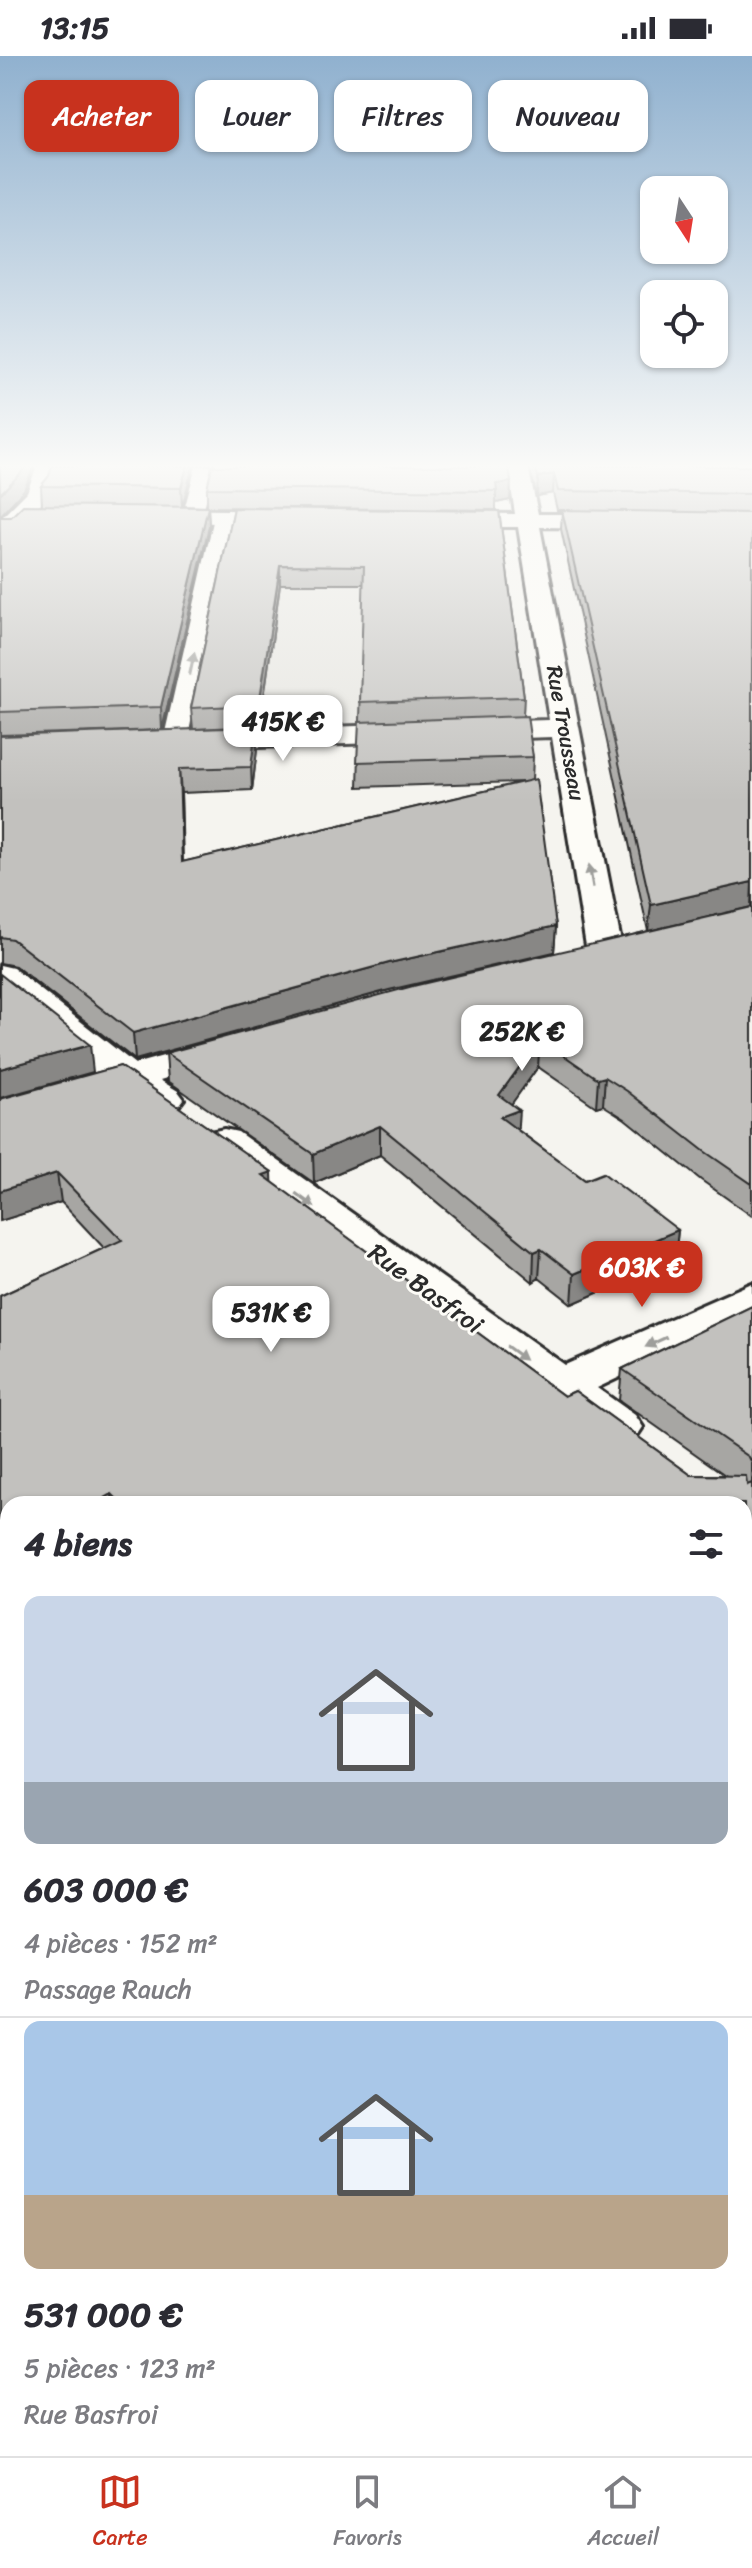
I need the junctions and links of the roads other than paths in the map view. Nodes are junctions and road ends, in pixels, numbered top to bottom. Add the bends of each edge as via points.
1 (211, 578) edge
2 (537, 578) edge
3 (565, 728) junction
4 (175, 741) junction
5 (143, 742) edge
6 (603, 953) edge
7 (0, 976) edge
8 (256, 1041) edge
9 (126, 1076) junction
10 (0, 1113) edge
11 (752, 1297) edge
12 (561, 1386) junction
13 (649, 1449) edge

4 -> 1 street
2 - 3 street, Rue Trousseau
3 - 4 street
6 -> 3 street, Rue Trousseau
4 - 5 street
7 - 9 street, Rue Basfroi
8 - 9 street
9 - 10 street
9 -> 12 street, Rue Basfroi
11 -> 12 street
12 - 13 street, Rue Basfroi

